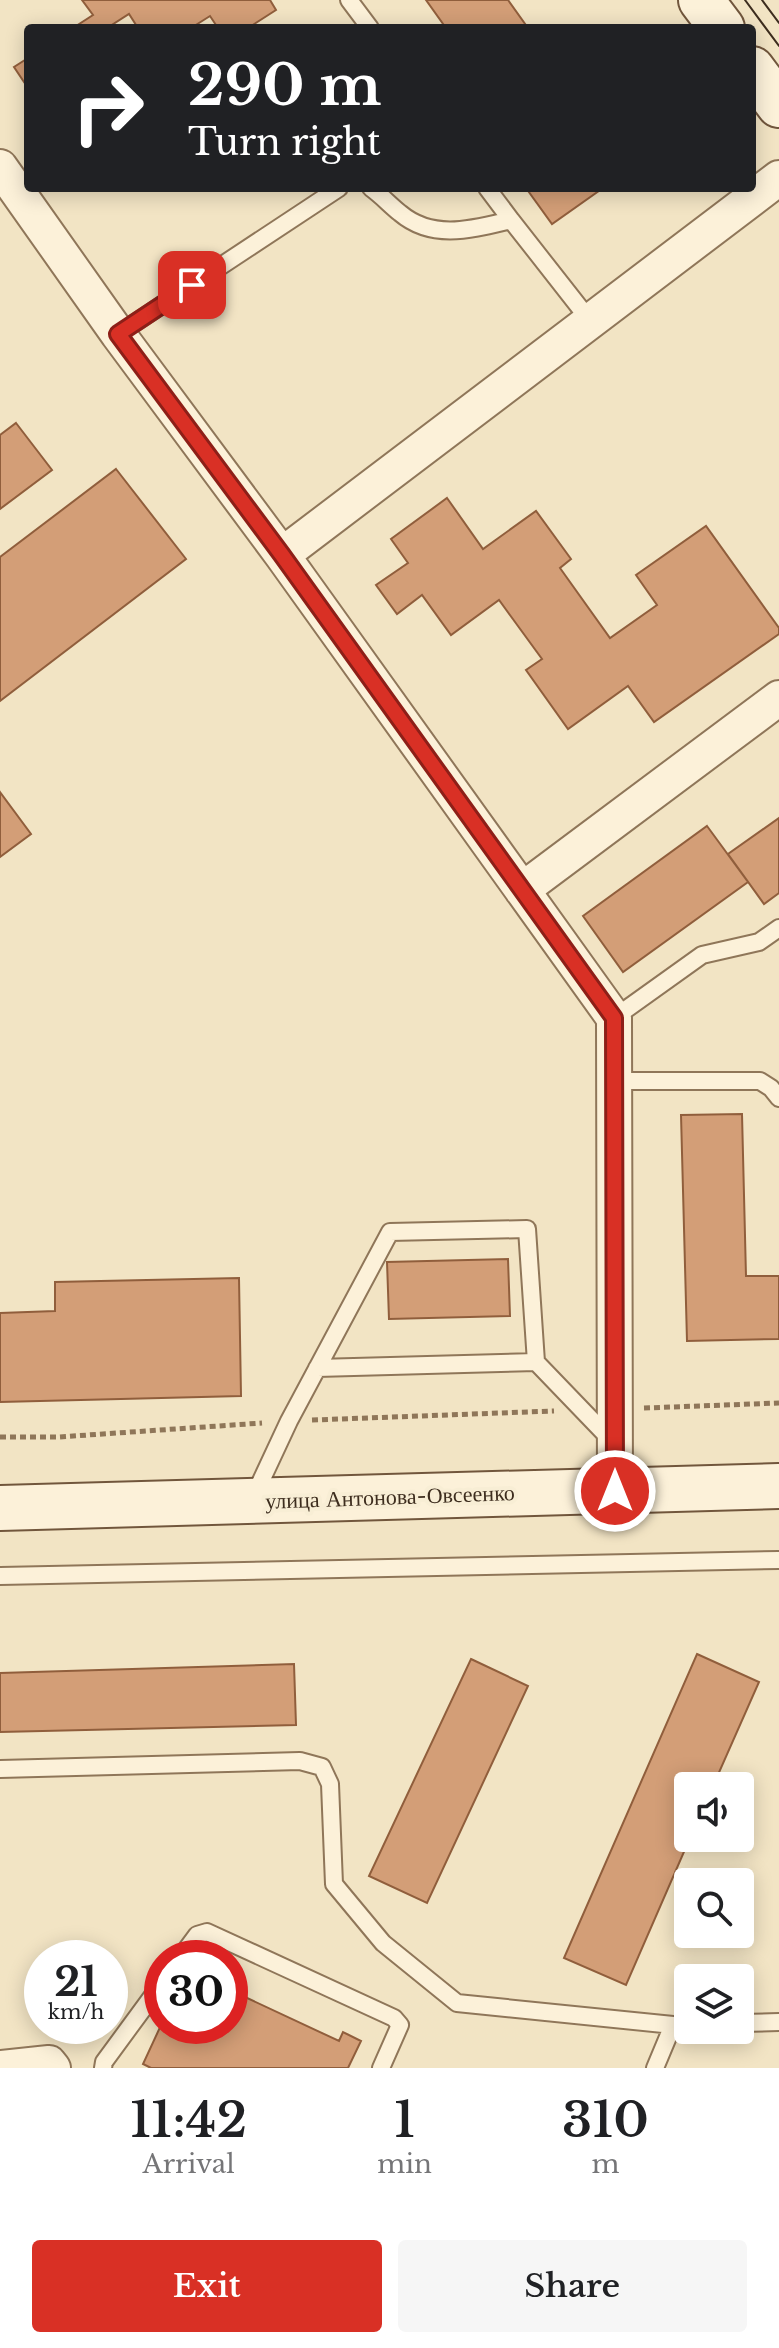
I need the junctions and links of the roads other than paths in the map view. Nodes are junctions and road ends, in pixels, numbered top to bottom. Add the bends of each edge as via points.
1 (349, 0) edge
2 (701, 0) edge
3 (367, 24) edge
4 (719, 24) edge
5 (756, 74) edge
6 (779, 105) edge
7 (0, 167) edge
8 (779, 178) edge
9 (333, 192) edge
10 (375, 192) edge
11 (490, 192) edge
12 (511, 220) junction
13 (591, 322) junction
14 (118, 334) junction
15 (282, 555) junction
16 (779, 698) edge
17 (522, 890) junction
18 (779, 928) edge
19 (614, 1018) junction
20 (614, 1081) junction
21 (779, 1098) edge
22 (536, 1362) junction
23 (317, 1368) junction
24 (598, 1410) junction
25 (779, 1486) edge
26 (615, 1491) junction
27 (252, 1501) junction
28 (0, 1508) edge
29 (779, 1560) edge
30 (0, 1576) edge
31 (0, 1769) edge
32 (193, 1940) edge
33 (224, 1940) edge
34 (248, 1951) edge
35 (144, 2008) edge
36 (779, 2022) edge
37 (754, 2023) edge
38 (674, 2024) edge
39 (674, 2035) edge
40 (2, 2068) edge
41 (53, 2068) edge
42 (103, 2068) edge
43 (381, 2068) edge
44 (655, 2068) edge

1 - 3 lane
2 - 4 main road
5 - 6 main road
7 - 14 street
8 - 13 street
9 - 14 lane
10 - 12 lane via 428,230 464,231
11 - 12 lane
12 - 13 lane
13 - 15 street
14 - 15 street
15 - 17 street
16 - 17 street
17 - 19 street
18 - 19 lane via 759,942 702,955
19 - 20 street
20 - 21 lane via 760,1081
20 - 24 street
22 - 23 lane
22 - 23 lane via 527,1229 390,1232
22 - 24 lane
23 - 27 lane
24 - 26 street via 615,1444
25 - 26 main road, улица Антонова-Овсеенко
26 - 27 main road, улица Антонова-Овсеенко
27 - 28 main road, улица Антонова-Овсеенко
29 - 30 lane
31 - 38 lane via 300,1761 322,1767 330,1784 334,1884 383,1943 457,2003
32 - 33 lane via 207,1932
34 - 43 lane via 394,2018 400,2025
35 - 42 lane
36 - 37 lane
39 - 44 lane
40 - 41 street via 49,2063

